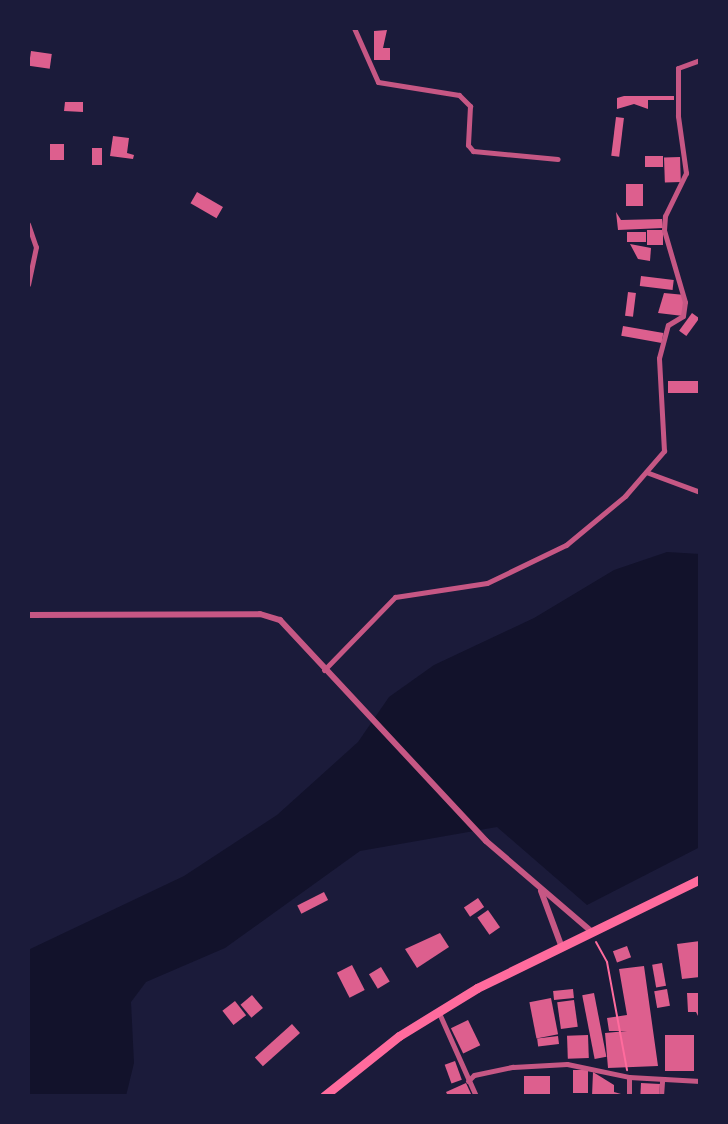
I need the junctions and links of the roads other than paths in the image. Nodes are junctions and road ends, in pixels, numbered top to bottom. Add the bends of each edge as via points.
1 (354, 28) edge
2 (700, 60) edge
3 (558, 159) dead end
4 (28, 224) edge
5 (28, 284) edge
6 (646, 472) junction
7 (700, 492) edge
8 (28, 615) edge
9 (323, 670) junction
10 (700, 879) edge
11 (540, 887) junction
12 (590, 930) junction
13 (561, 945) junction
14 (438, 1012) junction
15 (629, 1077) junction
16 (662, 1080) junction
17 (468, 1081) junction
18 (700, 1081) edge
19 (324, 1096) edge
20 (476, 1096) edge
21 (629, 1096) edge
22 (661, 1096) edge

1 - 3 street via 378,82 459,95 470,106 468,145 473,151
2 - 6 street via 678,68 686,173 665,216 664,230 685,302 683,316 668,325 664,335 659,358 664,451
4 - 5 street via 36,247
6 - 7 street
6 - 9 street via 566,545 487,583 395,597
8 - 9 street via 270,615
9 - 11 street via 486,841
10 - 12 highway
11 - 12 street
11 - 13 street
12 - 13 highway
13 - 14 highway
14 - 17 street
14 - 19 highway via 359,1064
15 - 16 street
15 - 17 street via 567,1064 513,1067
15 - 21 street
16 - 18 street
16 - 22 street
17 - 20 street

